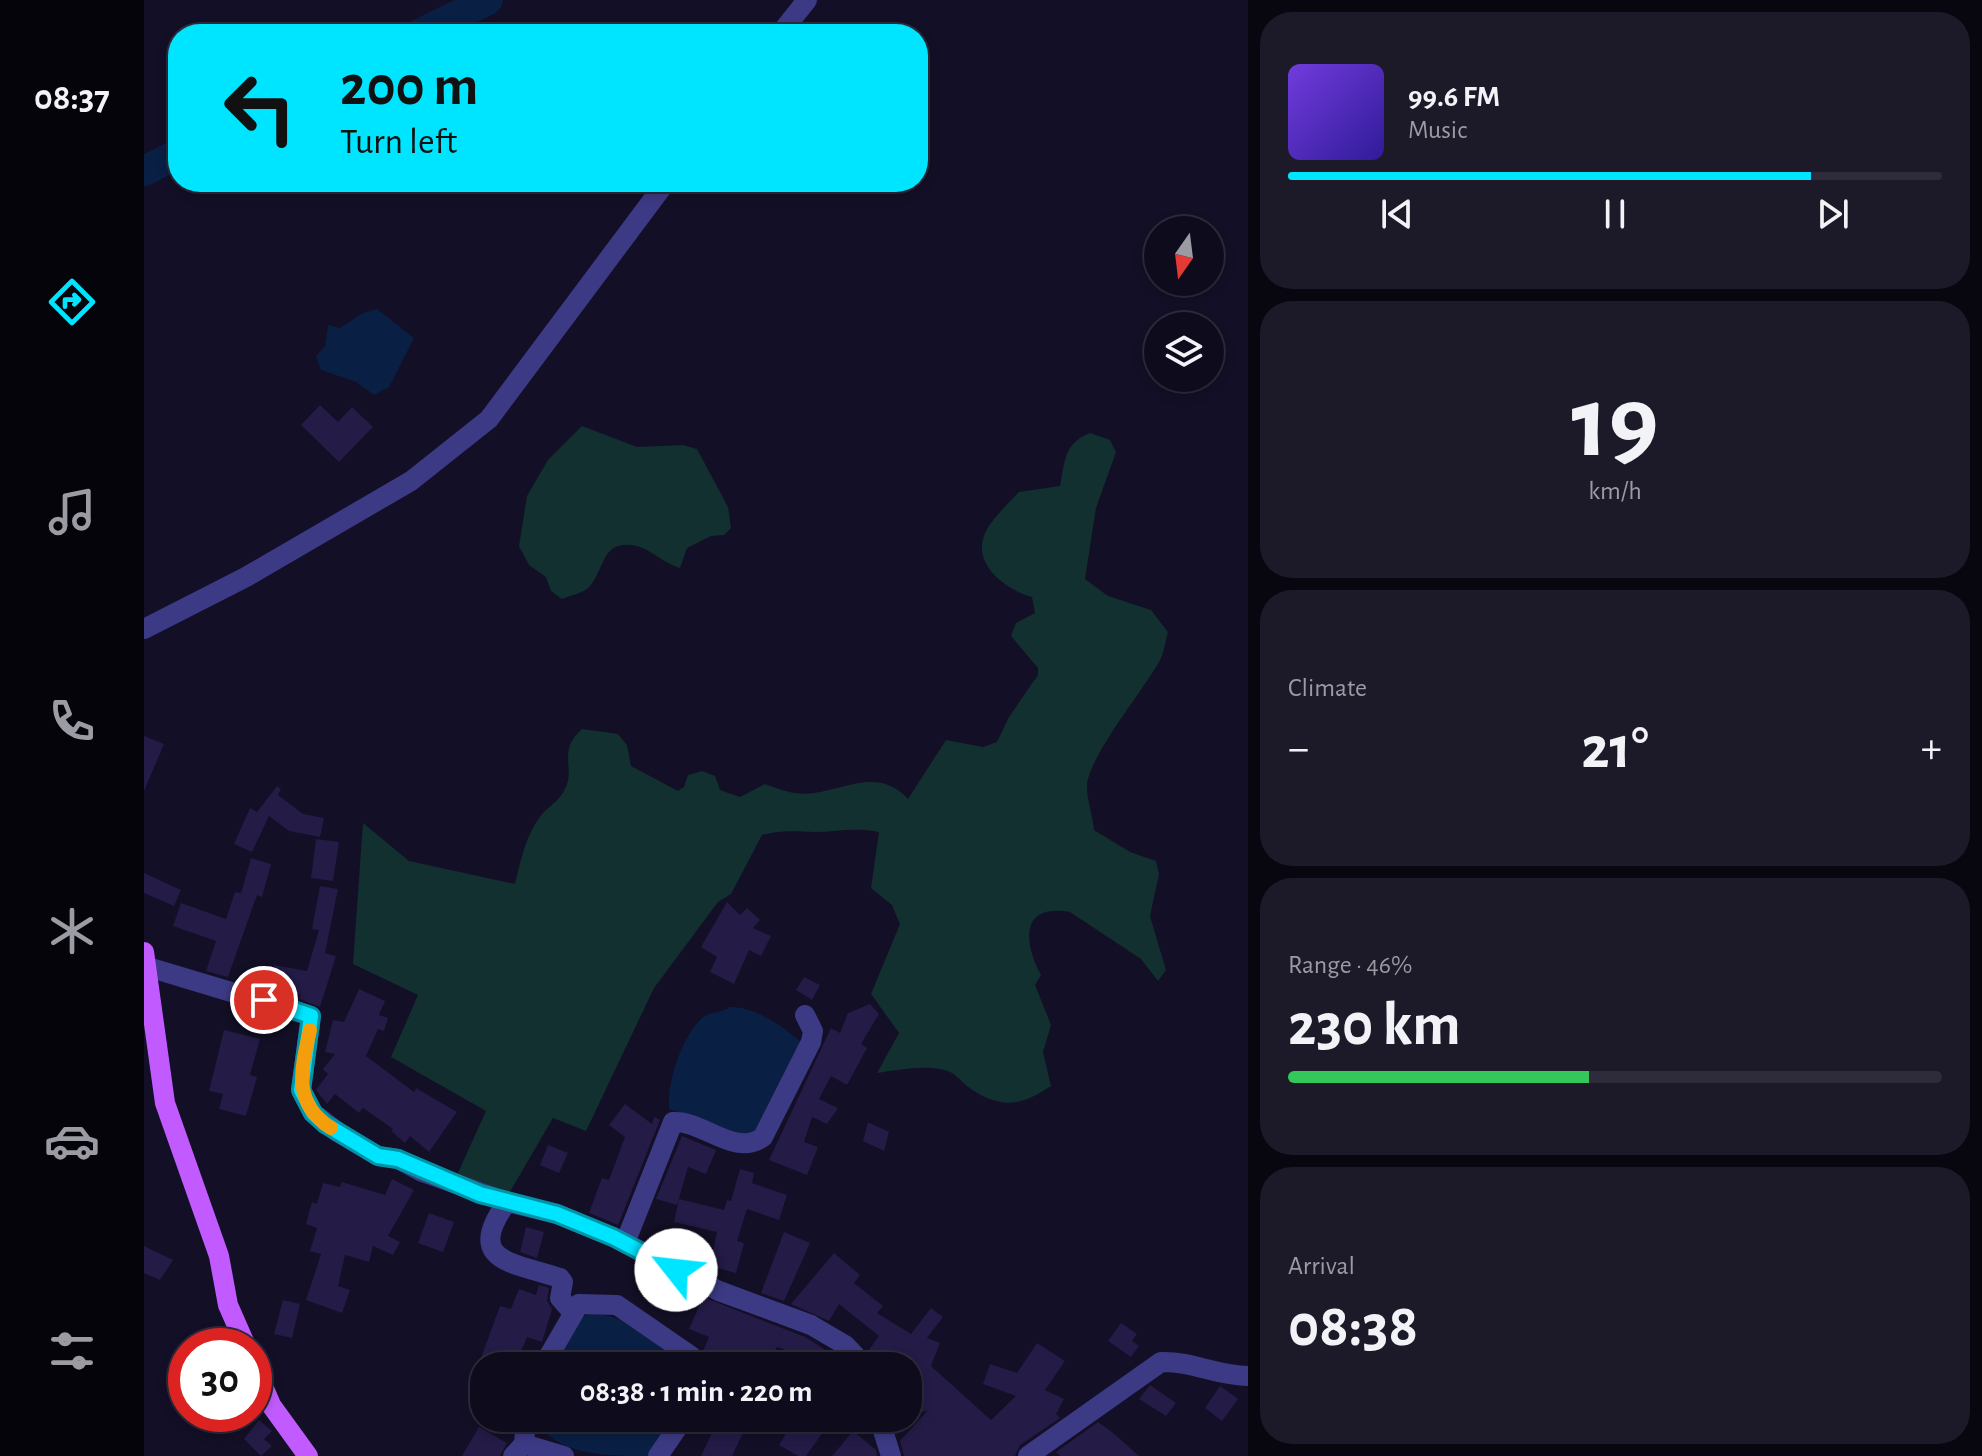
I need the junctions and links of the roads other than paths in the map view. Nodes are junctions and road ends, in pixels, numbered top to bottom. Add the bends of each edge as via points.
1 (807, 0) edge
2 (788, 24) edge
3 (659, 192) edge
4 (144, 629) edge
5 (146, 960) edge
6 (805, 1015) dead end
7 (507, 1202) junction
8 (625, 1243) junction
9 (573, 1313) junction
10 (238, 1328) edge
11 (551, 1352) edge
12 (685, 1352) edge
13 (852, 1352) edge
14 (1248, 1376) edge
15 (272, 1406) edge
16 (674, 1432) edge
17 (883, 1432) edge
18 (518, 1450) edge
19 (308, 1456) edge
20 (564, 1456) edge
21 (658, 1456) edge
22 (891, 1456) edge
23 (1028, 1456) edge

1 - 2 street
3 - 4 street via 489,419 411,481
5 - 7 street via 311,1016 301,1090 313,1113 378,1156
5 - 10 main road via 165,1103 219,1256
6 - 8 street via 813,1031 811,1042 763,1137 749,1144 673,1122
7 - 8 street via 557,1214
7 - 9 street via 490,1229 491,1250 560,1278 560,1298
8 - 13 street via 719,1291 811,1325
9 - 11 street
9 - 12 street via 579,1304 617,1305
14 - 23 street via 1224,1376 1185,1361 1161,1362
15 - 19 main road
16 - 21 street
17 - 22 street
18 - 20 street

